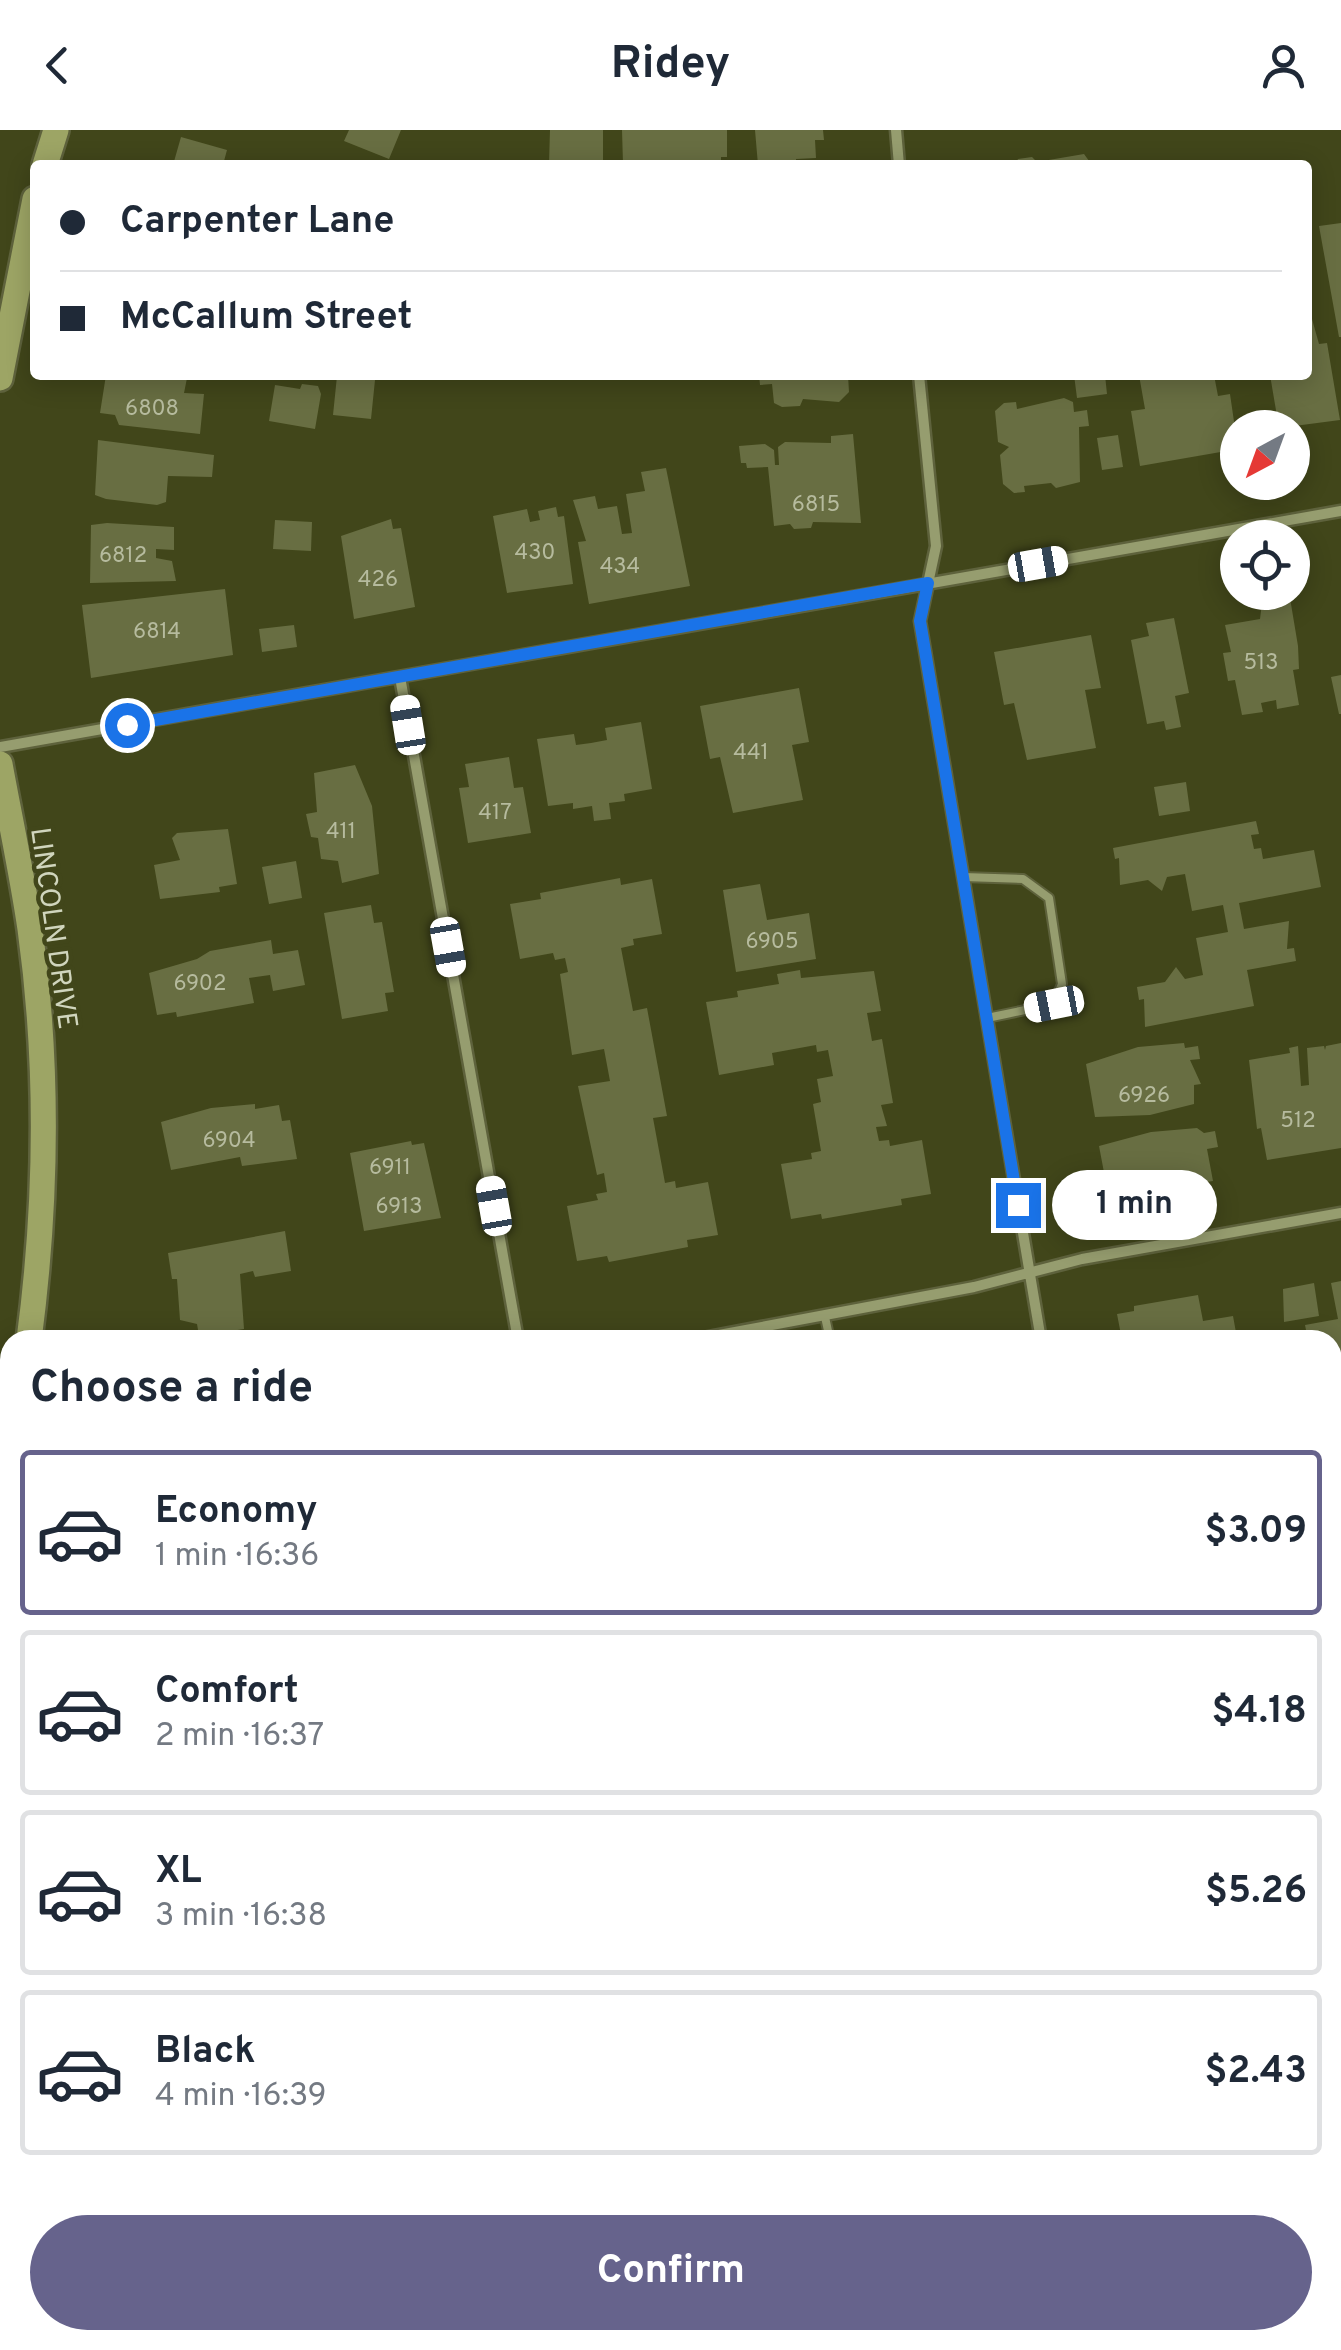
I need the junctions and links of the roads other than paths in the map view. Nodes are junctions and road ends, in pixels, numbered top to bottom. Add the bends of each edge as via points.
1 (56, 130) edge
2 (896, 130) edge
3 (47, 160) edge
4 (899, 160) edge
5 (30, 225) edge
6 (0, 378) edge
7 (920, 380) edge
8 (1341, 511) edge
9 (928, 583) junction
10 (400, 677) junction
11 (0, 747) edge
12 (0, 764) edge
13 (964, 877) junction
14 (987, 1018) junction
15 (1341, 1213) edge
16 (1030, 1272) junction
17 (825, 1316) junction
18 (30, 1330) edge
19 (516, 1330) edge
20 (747, 1330) edge
21 (828, 1330) edge
22 (1039, 1330) edge

1 - 3 main road
2 - 4 street
5 - 6 main road
7 - 9 street via 936,546
8 - 9 street
9 - 10 street
9 - 13 street via 920,621
10 - 11 street
10 - 19 street
12 - 18 main road, LINCOLN DRIVE via 30,928 44,1077 42,1222
13 - 14 street
13 - 14 lane via 1022,879 1049,898 1060,996 1054,1004
14 - 16 street
15 - 16 street
16 - 17 street
16 - 22 street
17 - 20 street
17 - 21 lane

